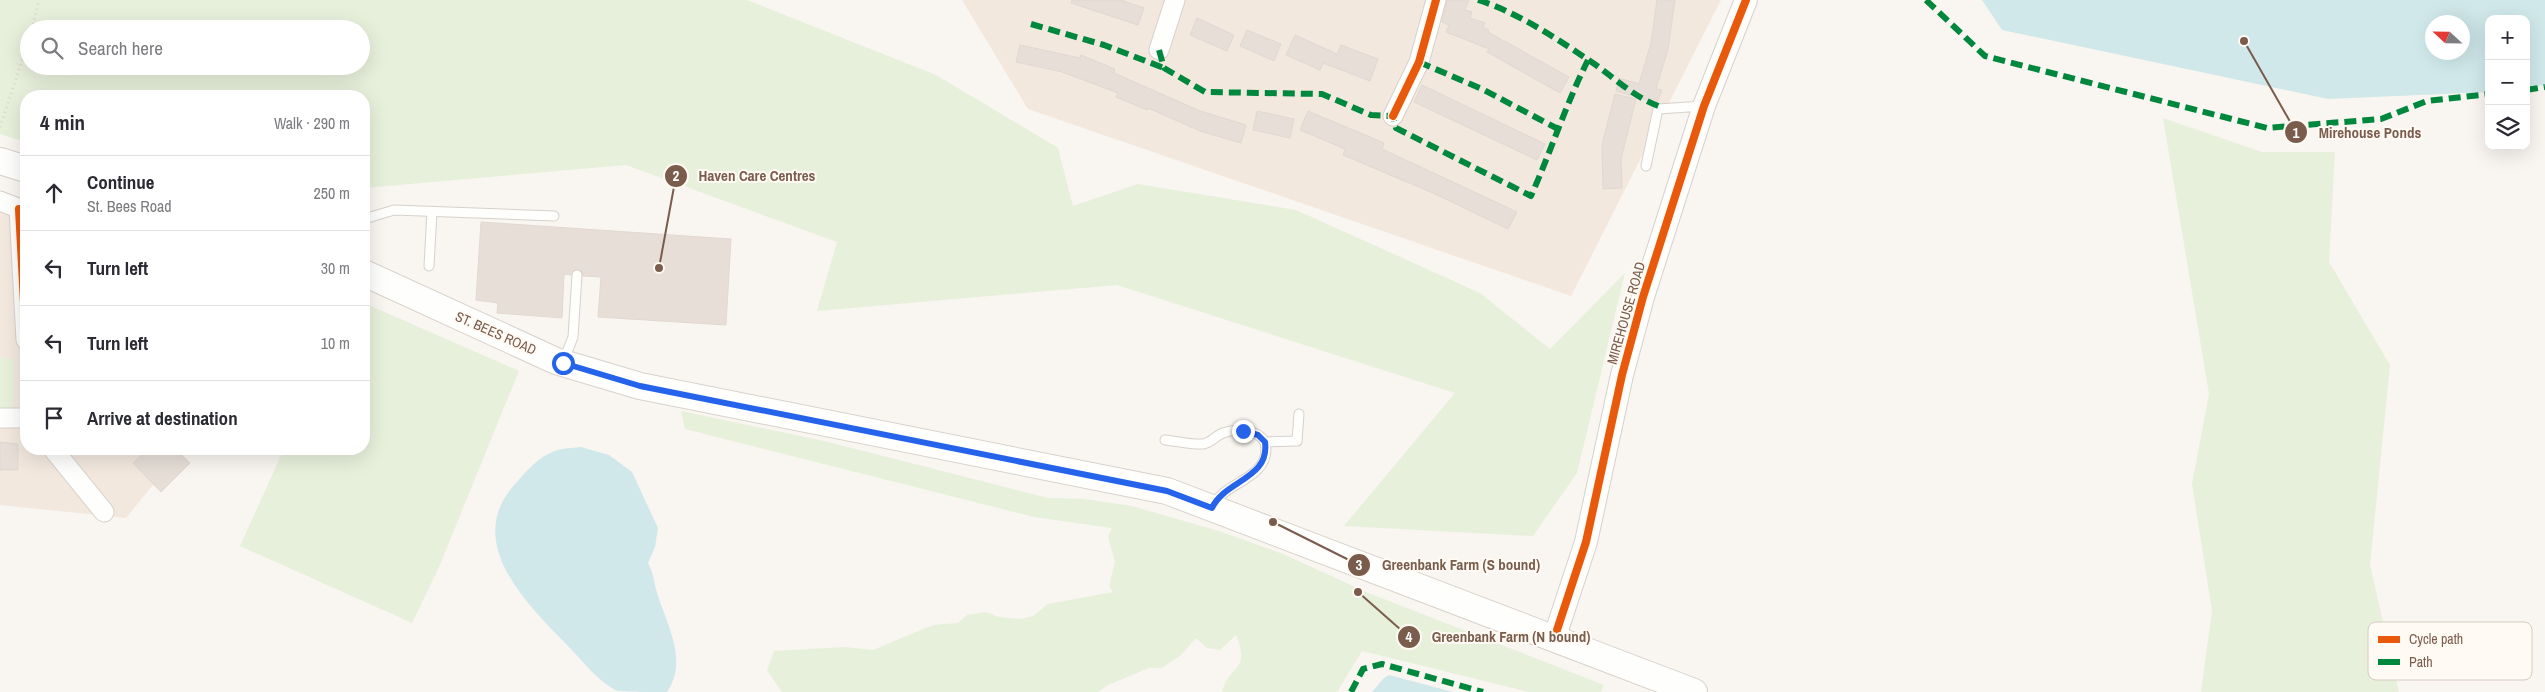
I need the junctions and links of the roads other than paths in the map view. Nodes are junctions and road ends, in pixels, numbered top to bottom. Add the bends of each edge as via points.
1 (1175, 0) edge
2 (1436, 0) edge
3 (1746, 0) edge
4 (1158, 50) dead end
5 (1704, 106) junction
6 (1393, 116) dead end
7 (0, 161) edge
8 (1646, 166) dead end
9 (20, 167) edge
10 (0, 201) edge
11 (20, 209) edge
12 (432, 212) junction
13 (554, 216) dead end
14 (370, 217) edge
15 (429, 266) dead end
16 (577, 274) dead end
17 (370, 276) edge
18 (563, 363) junction
19 (1299, 414) dead end
20 (0, 418) edge
21 (20, 418) edge
22 (1165, 440) dead end
23 (1265, 442) junction
24 (58, 455) edge
25 (1212, 508) junction
26 (104, 512) dead end
27 (1554, 640) junction
28 (1694, 692) edge

1 - 4 street
2 - 6 street via 1419,62
3 - 5 street, MIREHOUSE ROAD
5 - 8 lane via 1658,109
5 - 27 street, MIREHOUSE ROAD via 1643,297 1622,375 1586,542
7 - 9 main road
10 - 11 street
12 - 13 lane
12 - 14 lane via 394,210
12 - 15 lane
16 - 18 lane via 573,337
17 - 18 main road, ST. BEES ROAD
18 - 25 main road, ST. BEES ROAD via 640,386 1167,491
19 - 23 lane via 1297,441
20 - 21 street
22 - 23 lane via 1204,444 1224,432 1243,431 1258,435
23 - 25 lane via 1266,450 1259,468 1222,494
24 - 26 street
25 - 27 main road, ST. BEES ROAD
27 - 28 main road, ST. BEES ROAD

